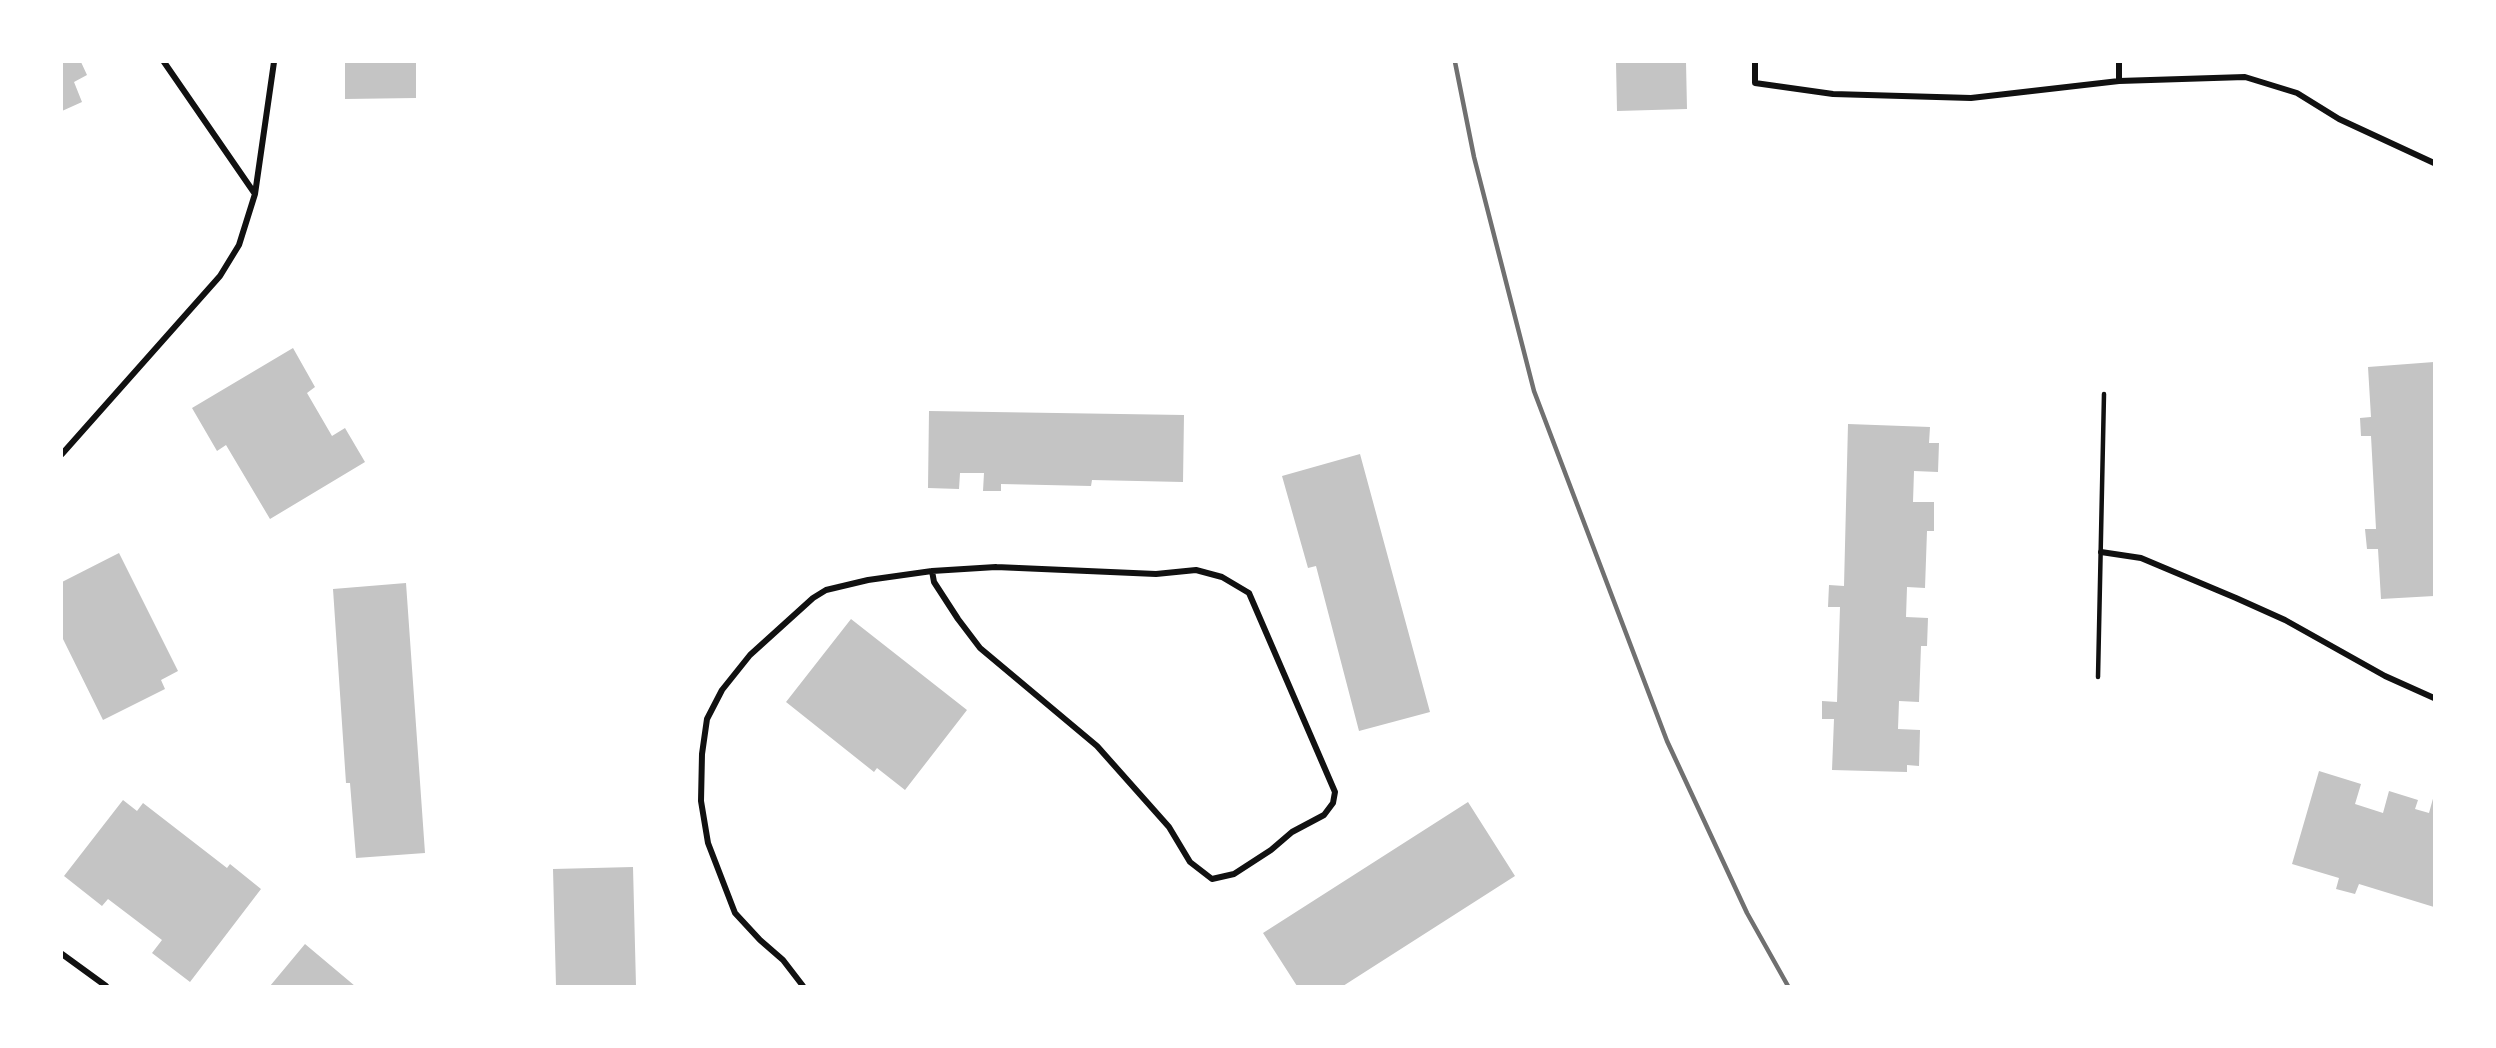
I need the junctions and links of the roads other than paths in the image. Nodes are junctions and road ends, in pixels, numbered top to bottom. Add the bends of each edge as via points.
1 (164, 62) edge
2 (274, 62) edge
3 (1755, 62) edge
4 (2119, 62) edge
5 (2119, 81) junction
6 (2434, 163) edge
7 (255, 194) junction
8 (2104, 394) dead end
9 (62, 454) edge
10 (2101, 552) junction
11 (932, 571) junction
12 (2098, 677) dead end
13 (2434, 698) edge
14 (62, 954) edge
15 (106, 987) edge
16 (803, 987) edge

1 - 7 street
2 - 7 street
3 - 5 street via 1755,83 1833,94 1971,98
4 - 5 street
5 - 6 street via 2245,77 2297,93 2339,119
7 - 9 street via 239,245 219,276
8 - 10 lane
10 - 12 lane
10 - 13 street via 2141,558 2236,598
11 - 11 street via 934,582 980,648 1097,746 1169,827 1190,862 1212,879 1234,874 1292,832 1324,815 1333,803 1335,792 1249,593 1222,577 1196,570 1156,574 996,567
11 - 16 street via 868,580 819,594 750,655 722,690 707,719 701,801 708,843 735,913 783,960
14 - 15 street

